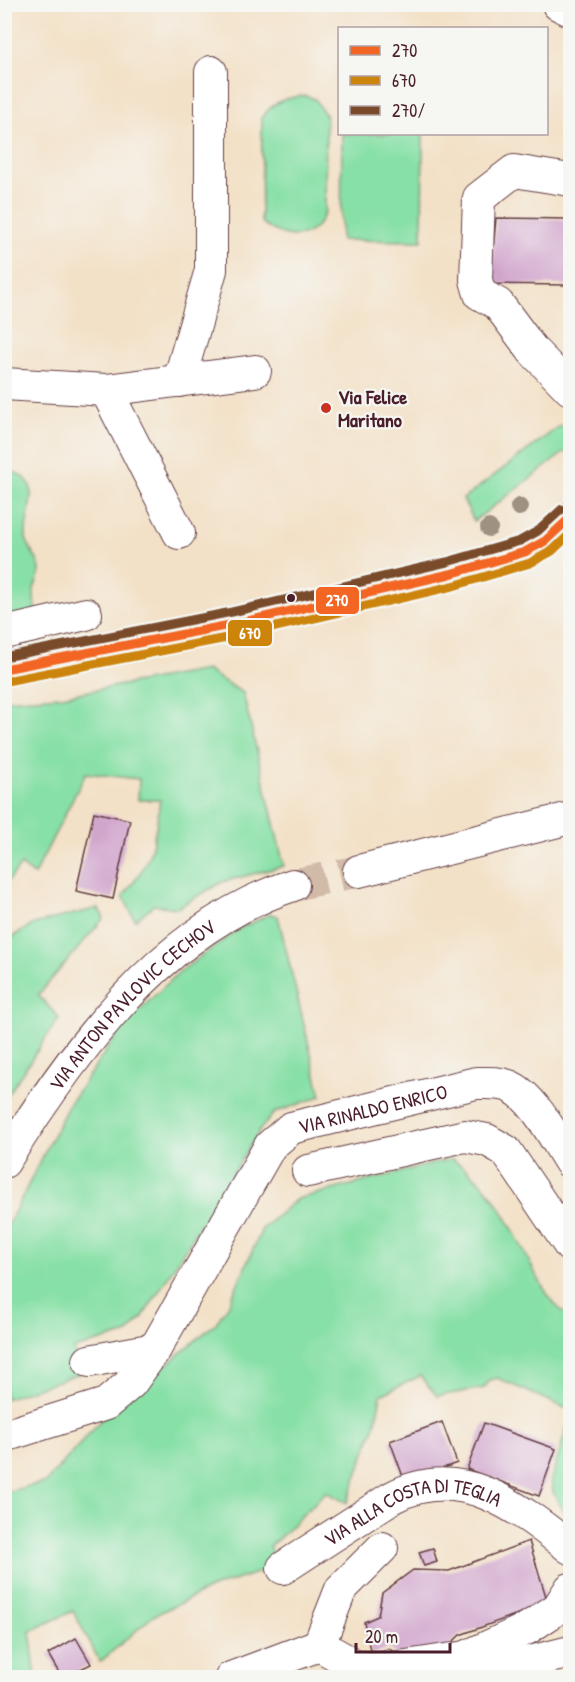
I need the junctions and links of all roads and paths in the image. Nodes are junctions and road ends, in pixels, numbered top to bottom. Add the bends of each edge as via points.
1 (558, 4) edge
2 (570, 10) edge
3 (211, 72) dead end
4 (570, 180) edge
5 (255, 371) dead end
6 (179, 381) junction
7 (4, 384) edge
8 (570, 389) edge
9 (106, 390) junction
10 (570, 518) edge
11 (179, 533) dead end
12 (86, 614) dead end
13 (4, 633) edge
14 (4, 669) edge
15 (570, 818) edge
16 (359, 871) tunnel mouth
17 (293, 885) tunnel mouth
18 (4, 1162) edge
19 (570, 1162) edge
20 (308, 1171) dead end
21 (570, 1246) edge
22 (155, 1349) junction
23 (89, 1361) dead end
24 (4, 1436) edge
25 (382, 1548) dead end
26 (570, 1548) edge
27 (283, 1568) dead end
28 (570, 1589) edge
29 (319, 1645) junction
30 (570, 1652) edge
31 (231, 1677) edge
32 (466, 1677) edge

1 - 2 street
3 - 6 street via 211,270
4 - 8 street via 514,171 479,198 477,280 480,294 498,304 533,351
5 - 6 street
6 - 9 street
7 - 9 street
9 - 11 street
10 - 14 street via 545,541 525,552 450,574 235,624
12 - 13 street
15 - 16 street
17 - 18 street, VIA ANTON PAVLOVIC CECHOV via 206,929 155,968 76,1058
19 - 22 street, VIA RINALDO ENRICO via 529,1101 509,1086 493,1083 476,1083 291,1128 270,1146
20 - 21 street via 465,1136 487,1140 506,1151
22 - 23 street
22 - 24 street, VIA RINALDO ENRICO via 131,1383 106,1404
25 - 29 street via 340,1589
26 - 27 street, VIA ALLA COSTA DI TEGLIA via 511,1504 479,1490 430,1484 409,1488 391,1498
28 - 29 street via 558,1608 528,1628 466,1657 377,1669 358,1667
29 - 31 street
30 - 32 street

